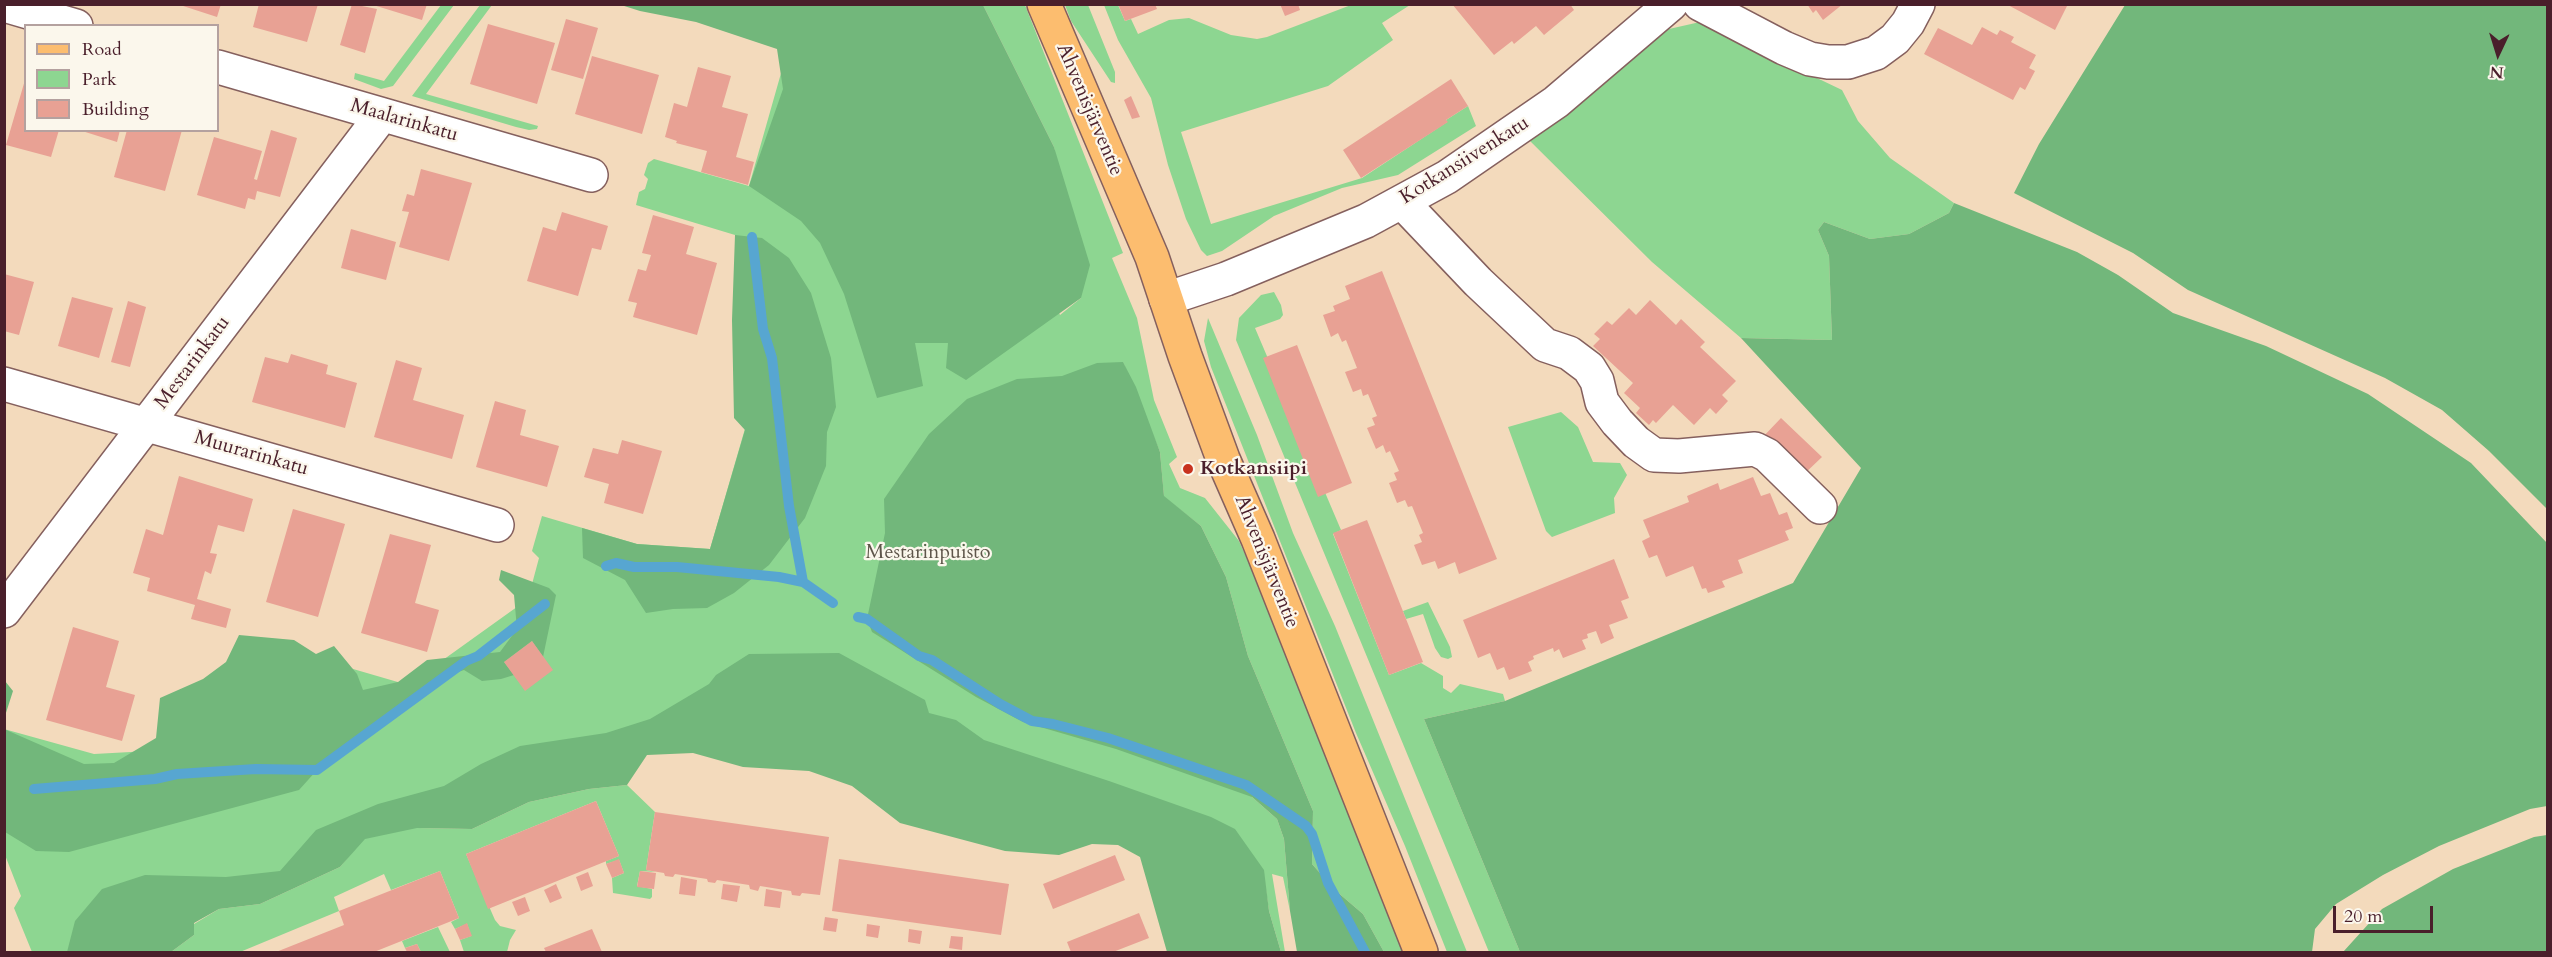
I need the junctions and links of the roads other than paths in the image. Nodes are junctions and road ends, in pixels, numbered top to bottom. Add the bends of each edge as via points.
1 (1044, 4) edge
2 (1671, 4) edge
3 (1700, 4) edge
4 (1918, 4) edge
5 (4, 5) edge
6 (69, 24) edge
7 (219, 67) edge
8 (382, 115) junction
9 (591, 175) dead end
10 (1402, 202) junction
11 (1166, 299) junction
12 (4, 384) edge
13 (147, 424) junction
14 (1820, 507) dead end
15 (497, 525) dead end
16 (4, 611) edge
17 (1421, 952) edge

1 - 11 main road, Ahvenisjärventie via 1152,257
2 - 10 street, Kotkansiivenkatu via 1556,102 1447,177
3 - 4 street via 1784,48 1828,62 1848,62 1876,53 1895,39
5 - 6 street
7 - 8 street, Maalarinkatu
8 - 9 street, Maalarinkatu
8 - 13 street, Mestarinkatu
10 - 11 street, Kotkansiivenkatu via 1319,241
10 - 14 street via 1545,345 1569,353 1589,369 1597,381 1602,402 1636,442 1654,455 1755,449 1774,461
11 - 17 main road, Ahvenisjärventie via 1223,459
12 - 13 street, Muurarinkatu
13 - 15 street, Muurarinkatu
13 - 16 street, Mestarinkatu

